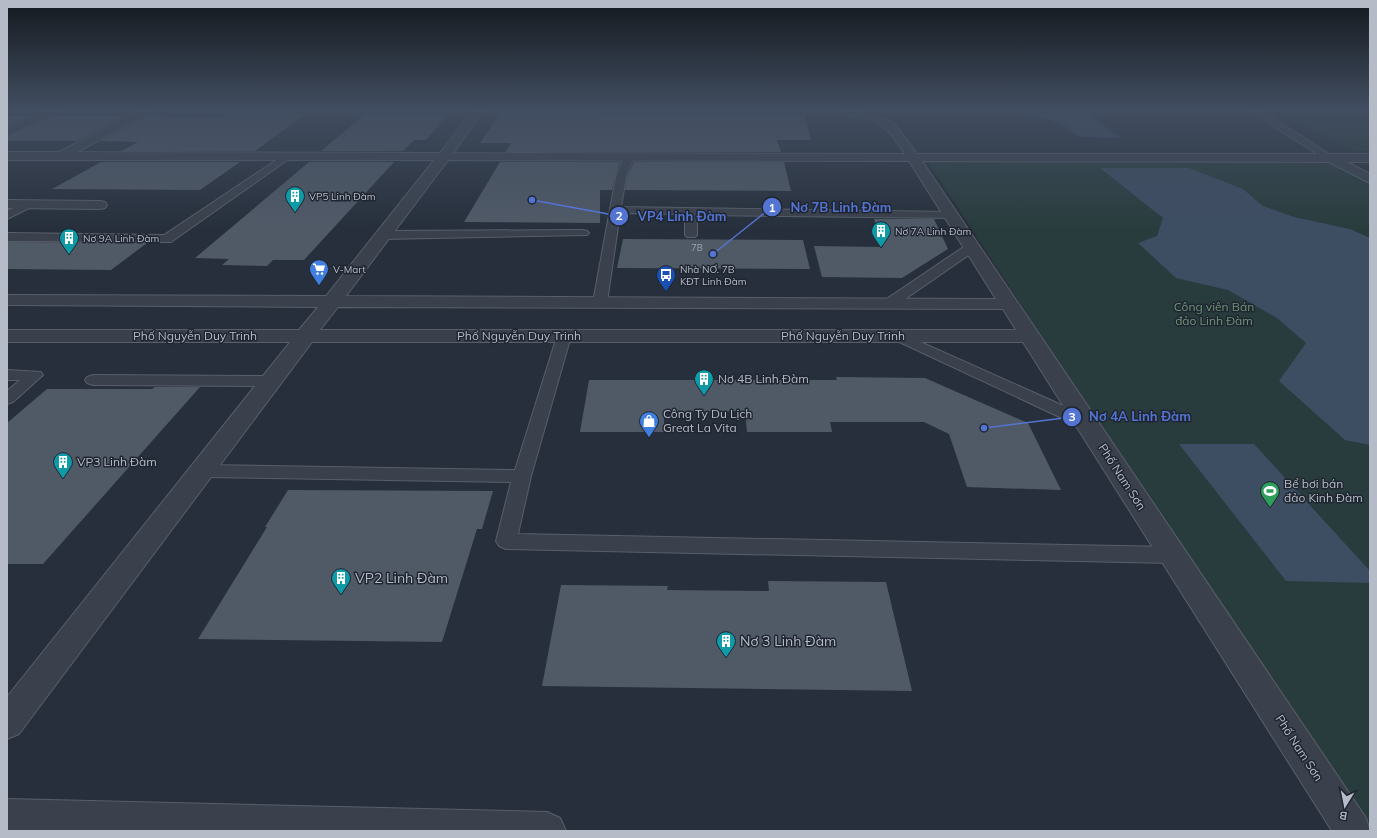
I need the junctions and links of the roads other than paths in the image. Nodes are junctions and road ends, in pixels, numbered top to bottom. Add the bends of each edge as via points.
1 (72, 150) edge
2 (449, 150) edge
3 (908, 150) edge
4 (1318, 150) edge
5 (7, 156) edge
6 (60, 156) junction
7 (287, 156) junction
8 (444, 156) junction
9 (629, 157) junction
10 (913, 157) junction
11 (1330, 158) junction
12 (1370, 158) edge
13 (1370, 179) edge
14 (7, 204) edge
15 (29, 204) junction
16 (100, 205) dead end
17 (615, 210) junction
18 (691, 212) junction
19 (951, 215) junction
20 (7, 216) edge
21 (583, 233) dead end
22 (384, 235) junction
23 (690, 235) dead end
24 (7, 237) edge
25 (972, 247) junction
26 (7, 300) edge
27 (332, 301) junction
28 (600, 302) junction
29 (890, 303) junction
30 (1009, 304) junction
31 (7, 336) edge
32 (306, 336) junction
33 (564, 336) junction
34 (898, 336) junction
35 (1031, 336) junction
36 (7, 375) edge
37 (93, 380) dead end
38 (270, 381) junction
39 (7, 399) edge
40 (1087, 423) junction
41 (202, 471) junction
42 (522, 476) junction
43 (1174, 555) junction
44 (7, 723) edge
45 (7, 817) edge
46 (547, 831) edge
47 (1353, 831) edge

1 - 6 street
2 - 8 street
3 - 10 street, Phố Nam Sơn
4 - 11 lane
5 - 6 street
6 - 7 street
7 - 8 street
7 - 24 lane via 167,239
8 - 9 street
8 - 22 street
9 - 10 street
9 - 17 lane via 621,177
10 - 11 street
10 - 19 street, Phố Nam Sơn
11 - 12 street
11 - 13 street
14 - 15 street
15 - 16 street
15 - 20 lane
17 - 18 lane
17 - 28 lane
18 - 19 lane
18 - 23 lane
19 - 25 street, Phố Nam Sơn
21 - 22 lane
22 - 27 street
25 - 29 lane
25 - 30 street, Phố Nam Sơn
26 - 27 street
27 - 28 street
27 - 32 street
28 - 29 street
29 - 30 street
30 - 35 street, Phố Nam Sơn
31 - 32 street, Phố Nguyễn Duy Trinh
32 - 33 street, Phố Nguyễn Duy Trinh
32 - 38 street
33 - 34 street, Phố Nguyễn Duy Trinh
33 - 42 lane
34 - 35 street, Phố Nguyễn Duy Trinh
34 - 40 lane
35 - 40 street, Phố Nam Sơn
36 - 39 lane via 35,375
37 - 38 lane
38 - 41 street
40 - 43 street, Phố Nam Sơn
41 - 42 lane
41 - 44 street
42 - 43 lane via 506,541
43 - 47 street, Phố Nam Sơn
45 - 46 street

